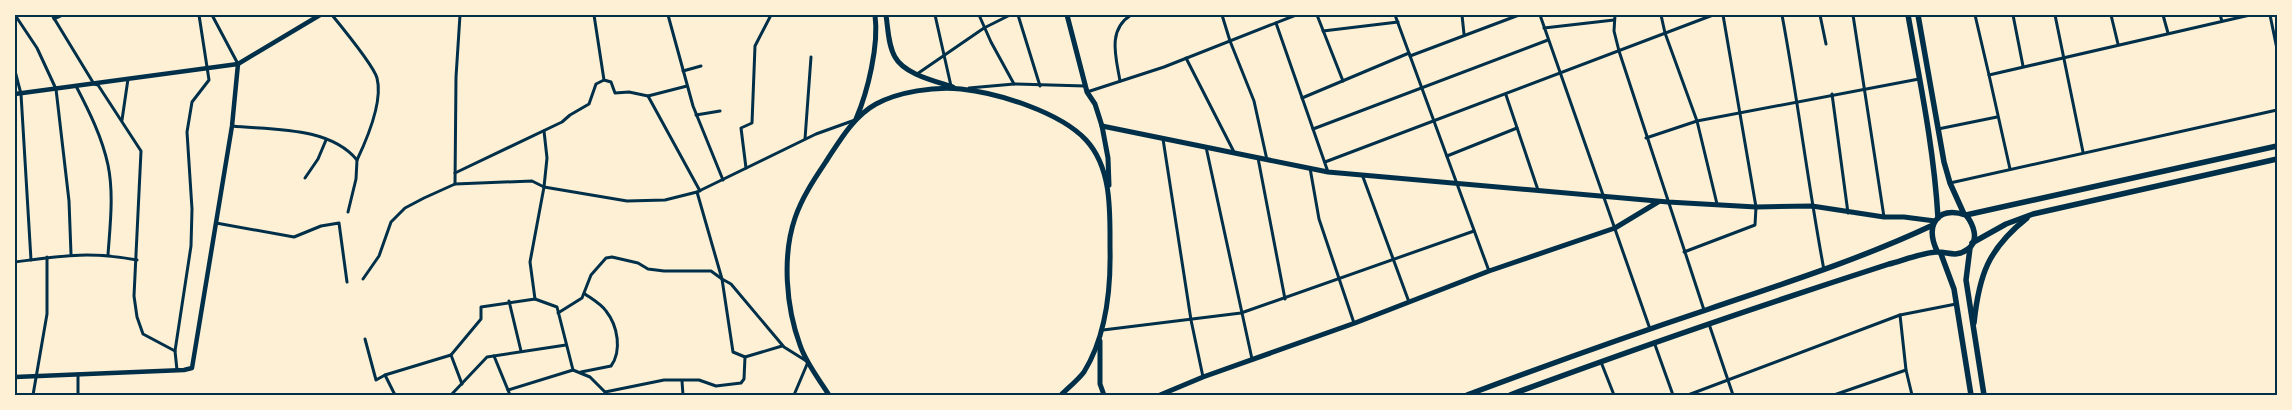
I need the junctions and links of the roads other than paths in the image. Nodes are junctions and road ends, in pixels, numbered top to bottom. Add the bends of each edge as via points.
1 (15, 15) edge
2 (63, 15) edge
3 (199, 15) edge
4 (212, 15) edge
5 (320, 15) edge
6 (332, 15) edge
7 (460, 15) edge
8 (594, 15) edge
9 (668, 15) edge
10 (771, 15) edge
11 (874, 15) edge
12 (886, 15) edge
13 (935, 15) edge
14 (980, 15) edge
15 (1010, 15) edge
16 (1018, 15) edge
17 (1067, 15) edge
18 (1131, 15) edge
19 (1222, 15) edge
20 (1296, 15) edge
21 (1317, 15) edge
22 (1395, 15) edge
23 (1462, 15) edge
24 (1519, 15) edge
25 (1540, 15) edge
26 (1615, 15) edge
27 (1661, 15) edge
28 (1713, 15) edge
29 (1724, 15) edge
30 (1782, 15) edge
31 (1820, 15) edge
32 (1853, 15) edge
33 (1908, 15) edge
34 (1918, 15) edge
35 (1975, 15) edge
36 (2013, 15) edge
37 (2055, 15) edge
38 (2111, 15) edge
39 (2164, 15) edge
40 (2220, 15) edge
41 (2250, 15) edge
42 (2270, 15) edge
43 (53, 17) edge
44 (1614, 20) junction
45 (2222, 21) junction
46 (1398, 22) junction
47 (1276, 23) junction
48 (984, 28) junction
49 (1544, 28) junction
50 (1323, 31) junction
51 (2168, 33) junction
52 (1464, 34) junction
53 (1665, 34) junction
54 (1548, 40) junction
55 (1230, 41) junction
56 (1826, 44) dead end
57 (2118, 44) junction
58 (2277, 49) edge
59 (1619, 51) junction
60 (1410, 55) junction
61 (946, 56) junction
62 (2064, 56) junction
63 (811, 58) dead end
64 (1186, 58) junction
65 (238, 64) junction
66 (701, 66) dead end
67 (2024, 66) junction
68 (208, 68) junction
69 (682, 70) junction
70 (15, 71) edge
71 (917, 74) junction
72 (1560, 74) junction
73 (1988, 75) junction
74 (128, 79) junction
75 (1920, 79) junction
76 (604, 80) junction
77 (1120, 81) junction
78 (1343, 81) junction
79 (94, 84) junction
80 (1014, 84) junction
81 (76, 86) junction
82 (687, 86) junction
83 (1040, 86) junction
84 (951, 87) junction
85 (1422, 88) junction
86 (1864, 88) junction
87 (56, 89) junction
88 (960, 89) junction
89 (1086, 89) junction
90 (15, 94) edge
91 (21, 94) junction
92 (1832, 94) junction
93 (1506, 95) junction
94 (648, 96) junction
95 (1302, 98) junction
96 (1798, 100) junction
97 (2277, 110) edge
98 (720, 111) dead end
99 (1740, 112) junction
100 (696, 115) junction
101 (1997, 117) junction
102 (856, 119) junction
103 (122, 120) junction
104 (1696, 120) junction
105 (1435, 122) junction
106 (232, 126) junction
107 (1102, 126) junction
108 (1517, 128) junction
109 (1313, 129) junction
110 (1938, 129) junction
111 (544, 130) junction
112 (1646, 138) junction
113 (1163, 139) junction
114 (326, 140) junction
115 (805, 140) junction
116 (2277, 146) edge
117 (1206, 147) junction
118 (2083, 152) junction
119 (1234, 153) junction
120 (1447, 156) junction
121 (1258, 158) junction
122 (2277, 159) edge
123 (357, 160) junction
124 (1267, 160) junction
125 (1325, 162) junction
126 (746, 168) junction
127 (1310, 168) junction
128 (2010, 169) junction
129 (1328, 172) junction
130 (455, 173) junction
131 (1363, 177) junction
132 (305, 178) dead end
133 (723, 180) junction
134 (1457, 182) junction
135 (1950, 183) junction
136 (455, 184) junction
137 (544, 187) junction
138 (1538, 190) junction
139 (1109, 191) junction
140 (698, 192) junction
141 (1603, 196) junction
142 (1659, 201) junction
143 (1668, 202) junction
144 (1717, 204) junction
145 (1756, 206) junction
146 (1812, 206) junction
147 (348, 212) dead end
148 (1848, 213) junction
149 (2033, 214) junction
150 (1965, 215) junction
151 (1884, 218) junction
152 (1935, 221) junction
153 (216, 223) junction
154 (1614, 228) junction
155 (1474, 231) junction
156 (1971, 245) junction
157 (1684, 252) junction
158 (1939, 252) junction
159 (71, 254) junction
160 (108, 255) junction
161 (47, 258) junction
162 (1392, 259) junction
163 (32, 260) junction
164 (136, 260) junction
165 (15, 262) edge
166 (1824, 270) junction
167 (1489, 271) junction
168 (1340, 278) junction
169 (363, 279) dead end
170 (722, 279) junction
171 (347, 282) dead end
172 (585, 294) junction
173 (1285, 298) junction
174 (535, 299) junction
175 (509, 301) junction
176 (1409, 303) junction
177 (1956, 304) junction
178 (1704, 311) junction
179 (558, 313) junction
180 (1241, 314) junction
181 (1900, 315) junction
182 (1191, 320) junction
183 (1355, 323) junction
184 (1709, 323) junction
185 (1650, 329) junction
186 (1103, 330) junction
187 (1974, 333) junction
188 (1100, 337) junction
189 (366, 339) dead end
190 (1654, 342) junction
191 (566, 345) junction
192 (782, 346) junction
193 (175, 351) junction
194 (521, 351) junction
195 (451, 354) junction
196 (494, 356) junction
197 (745, 357) junction
198 (1252, 359) junction
199 (1601, 361) junction
200 (808, 362) junction
201 (177, 370) junction
202 (573, 370) junction
203 (1906, 370) junction
204 (581, 372) junction
205 (78, 373) junction
206 (37, 374) junction
207 (385, 375) junction
208 (15, 376) edge
209 (1203, 377) junction
210 (1727, 380) junction
211 (682, 381) junction
212 (462, 384) junction
213 (508, 390) junction
214 (606, 393) edge
215 (33, 395) edge
216 (78, 395) edge
217 (395, 395) edge
218 (451, 395) edge
219 (510, 395) edge
220 (683, 395) edge
221 (794, 395) edge
222 (829, 395) edge
223 (1061, 395) edge
224 (1104, 395) edge
225 (1160, 395) edge
226 (1467, 395) edge
227 (1510, 395) edge
228 (1614, 395) edge
229 (1673, 395) edge
230 (1688, 395) edge
231 (1733, 395) edge
232 (1834, 395) edge
233 (1912, 395) edge
234 (1972, 395) edge
235 (1984, 395) edge

1 - 87 street via 37,48
2 - 43 street
3 - 68 street
4 - 65 street
5 - 65 street
6 - 123 street via 377,77 374,113
7 - 130 street
8 - 76 street
9 - 69 street
10 - 126 street via 756,46 752,123 741,128
11 - 102 main road via 871,61 864,99
12 - 71 main road via 895,57
13 - 61 street
14 - 48 street
15 - 48 street
16 - 83 street
17 - 89 main road
18 - 77 street via 1120,23 1115,37
19 - 55 street
20 - 47 street
21 - 50 street
22 - 46 street
23 - 52 street
24 - 52 street
25 - 49 street
26 - 44 street
27 - 53 street
28 - 53 street
29 - 99 street
30 - 96 street
31 - 56 street
32 - 86 street
33 - 75 highway
34 - 110 highway
35 - 73 street
36 - 67 street
37 - 62 street
38 - 57 street
39 - 51 street
40 - 45 street
41 - 45 street
42 - 58 street
43 - 79 street
44 - 49 street
44 - 59 street
45 - 51 street
46 - 50 street
46 - 60 street
47 - 55 street
47 - 95 street
48 - 61 street
48 - 80 street
49 - 54 street
50 - 78 street
51 - 57 street
52 - 60 street
53 - 59 street
53 - 104 street
54 - 72 street
54 - 85 street
55 - 64 street
55 - 124 street via 1254,101
57 - 62 street
59 - 72 street
59 - 112 street
60 - 78 street
60 - 85 street
61 - 71 street
61 - 84 street
62 - 67 street
62 - 118 street
63 - 115 street
64 - 77 street
64 - 119 street
65 - 68 street
65 - 106 street
66 - 69 street
67 - 73 street
68 - 74 street
68 - 193 street via 209,80 192,102 187,132 192,209 190,246
69 - 82 street
70 - 91 street
71 - 84 main road
72 - 93 street
72 - 141 street
73 - 101 street
74 - 79 street
74 - 103 street
75 - 86 street
75 - 152 highway via 1936,180
76 - 94 street via 611,82 615,93
76 - 111 street via 596,84 589,104
77 - 89 street
78 - 95 street
79 - 81 street
79 - 103 street via 98,85
80 - 83 street
80 - 88 street
81 - 87 street
81 - 160 street via 92,116 108,166 111,208
82 - 94 street
82 - 100 street
83 - 89 street via 1066,84
84 - 88 main road
85 - 105 street
85 - 109 street
86 - 92 street
86 - 151 street
87 - 91 street
87 - 159 street via 67,182
88 - 102 main road via 888,98
88 - 139 main road via 1008,100 1053,116 1071,128 1086,141 1096,156
89 - 107 main road
90 - 91 street
91 - 163 street
92 - 96 street
92 - 148 street
93 - 105 street
93 - 108 street
94 - 140 street
95 - 109 street
96 - 99 street
96 - 146 street
97 - 118 street
98 - 100 street
99 - 104 street
99 - 145 street
100 - 133 street
101 - 110 street
101 - 128 street
102 - 115 street
102 - 200 main road via 811,184 791,234 790,301 800,345
103 - 164 street via 141,151
104 - 112 street
104 - 144 street
105 - 120 street
105 - 125 street
106 - 114 street via 298,132
106 - 153 street
107 - 113 main road
107 - 139 main road via 1108,158
108 - 120 street
108 - 138 street
109 - 125 street
110 - 135 highway
111 - 130 street
111 - 137 street via 547,158
112 - 143 street
113 - 117 main road
113 - 182 street
114 - 123 street via 351,153
114 - 132 street
115 - 126 street
116 - 150 highway
117 - 119 main road
117 - 180 street
118 - 128 street
119 - 121 main road
120 - 134 street
121 - 124 main road
121 - 173 street
122 - 149 highway
123 - 147 street
124 - 127 main road
125 - 129 street
126 - 133 street
127 - 129 main road
127 - 168 street via 1319,219
128 - 135 street
129 - 131 main road
130 - 136 street
131 - 134 main road
131 - 162 street
133 - 140 street
134 - 138 main road
134 - 155 street
135 - 150 highway
136 - 137 street via 532,181
136 - 169 street via 404,208 391,222 379,256
137 - 140 street via 627,202 665,200
137 - 174 street via 530,262
138 - 141 main road
139 - 186 main road via 1110,272
140 - 170 street
141 - 142 main road
141 - 154 street
142 - 143 main road
142 - 154 main road
143 - 144 main road
143 - 157 street
144 - 145 main road
145 - 146 main road
145 - 157 street via 1755,225
146 - 148 main road
146 - 166 street
148 - 151 main road
149 - 156 highway via 2006,224
149 - 187 highway via 2008,234 1987,261 1977,297
150 - 152 highway via 1946,213
150 - 156 highway via 1974,229
151 - 152 main road
152 - 158 highway via 1931,234
152 - 166 highway via 1892,245
153 - 171 street via 294,237 338,223
153 - 201 street via 192,368
154 - 167 main road
154 - 185 street
155 - 162 street
155 - 167 street
156 - 158 highway via 1958,254
156 - 187 highway via 1966,280
157 - 178 street
158 - 177 highway
158 - 184 highway via 1891,264
159 - 160 street
159 - 161 street
160 - 164 street
161 - 163 street
161 - 206 street via 47,314
162 - 168 street
162 - 176 street
163 - 165 street
164 - 193 street via 134,296 143,334
166 - 178 highway
167 - 176 main road
168 - 173 street
168 - 183 street
170 - 172 street via 711,271 648,268 612,257 606,258 591,275
170 - 192 street via 732,284
170 - 197 street via 733,352
172 - 179 street
172 - 204 street via 607,312 619,345 611,366
173 - 180 street
174 - 175 street
174 - 179 street via 557,307
175 - 194 street
175 - 195 street via 481,307 480,319
176 - 183 main road
177 - 181 street
177 - 234 highway
178 - 185 highway
179 - 191 street
180 - 182 street
180 - 198 street
181 - 203 street
181 - 210 street
182 - 186 street
182 - 209 street
183 - 198 main road
184 - 190 highway
184 - 210 street
185 - 226 highway
186 - 188 main road
187 - 235 highway
188 - 223 main road via 1083,374
188 - 224 main road via 1100,384
189 - 207 street via 376,380
190 - 199 highway
190 - 229 street
191 - 194 street
191 - 202 street
192 - 197 street
192 - 200 street
193 - 201 street
194 - 196 street
195 - 207 street
195 - 212 street
196 - 212 street via 487,357
196 - 213 street
197 - 211 street via 741,383 716,386 699,380
198 - 209 main road
199 - 227 highway
199 - 228 street
200 - 221 street
200 - 222 main road
201 - 205 street
202 - 204 street
202 - 213 street
203 - 232 street
203 - 233 street
204 - 214 street
205 - 206 street
205 - 216 street
206 - 208 street
206 - 215 street
207 - 217 street
209 - 225 main road
210 - 230 street
210 - 231 street
211 - 214 street via 664,380
211 - 220 street
212 - 218 street
213 - 219 street

